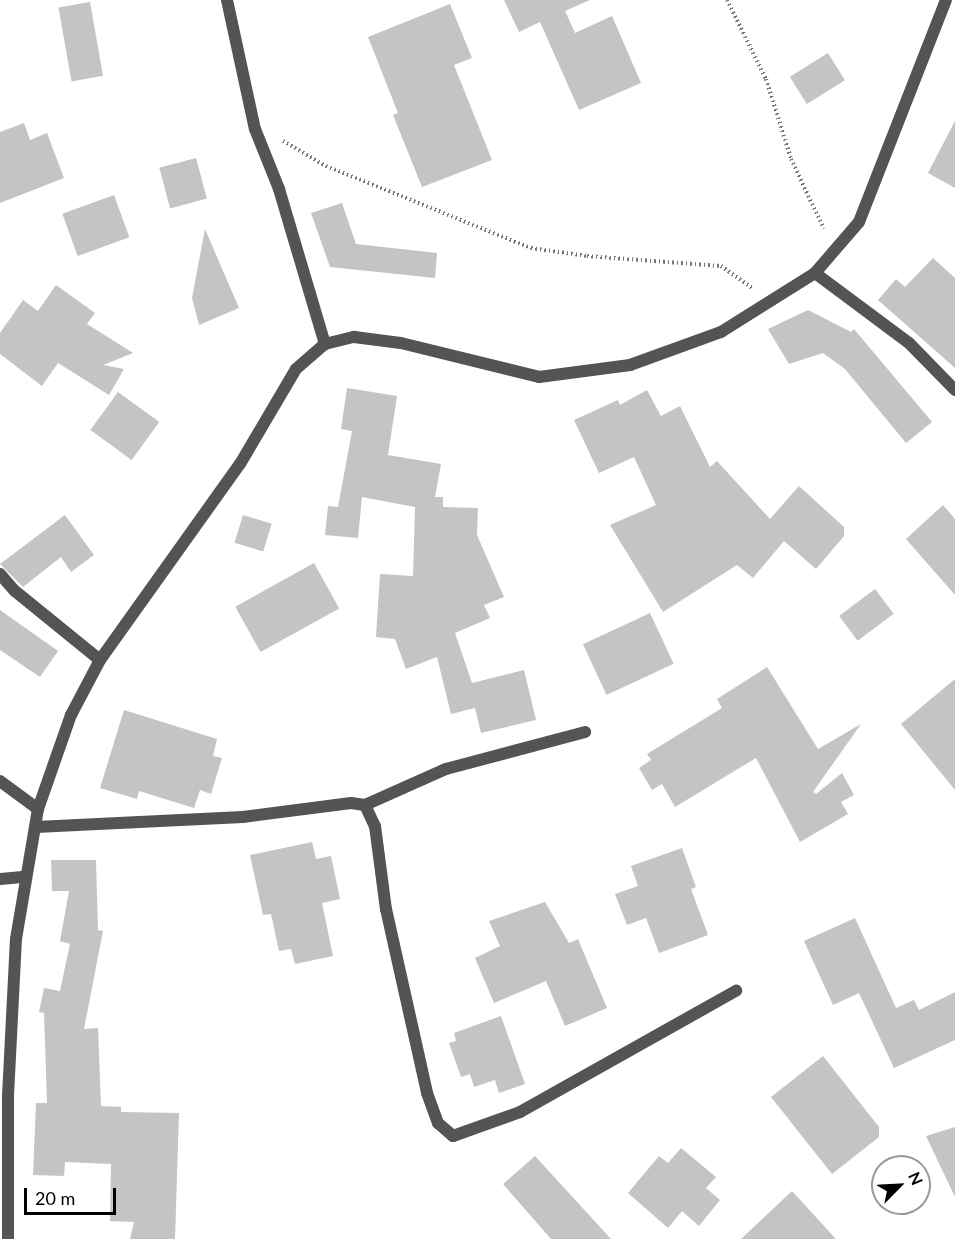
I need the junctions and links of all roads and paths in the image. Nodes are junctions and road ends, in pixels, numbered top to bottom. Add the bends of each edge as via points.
1 (227, 0) edge
2 (728, 0) edge
3 (946, 0) edge
4 (255, 129) junction
5 (834, 252) junction
6 (815, 273) junction
7 (772, 302) junction
8 (325, 345) junction
9 (955, 390) edge
10 (0, 574) edge
11 (100, 660) junction
12 (585, 732) dead end
13 (0, 781) edge
14 (365, 805) junction
15 (38, 809) junction
16 (36, 827) junction
17 (25, 877) junction
18 (0, 879) edge
19 (736, 991) dead end
20 (8, 1239) edge

1 - 4 street
2 - 5 path via 766,79 791,159
3 - 5 street via 876,187 859,222
4 - 7 path via 326,166 521,244 587,256 721,266
4 - 8 street via 279,189
5 - 6 street
6 - 7 street
6 - 9 street via 909,343
7 - 8 street via 721,332 630,364 539,377 401,343 354,338
8 - 11 street via 296,369 240,464
10 - 11 street via 15,591
11 - 15 street via 71,715
12 - 14 street via 446,769
13 - 15 street
14 - 16 street via 351,803 243,817
14 - 19 street via 375,826 386,909 427,1093 438,1123 453,1136 520,1112
15 - 16 street
16 - 17 street
17 - 18 street
17 - 20 street via 16,939 8,1096

